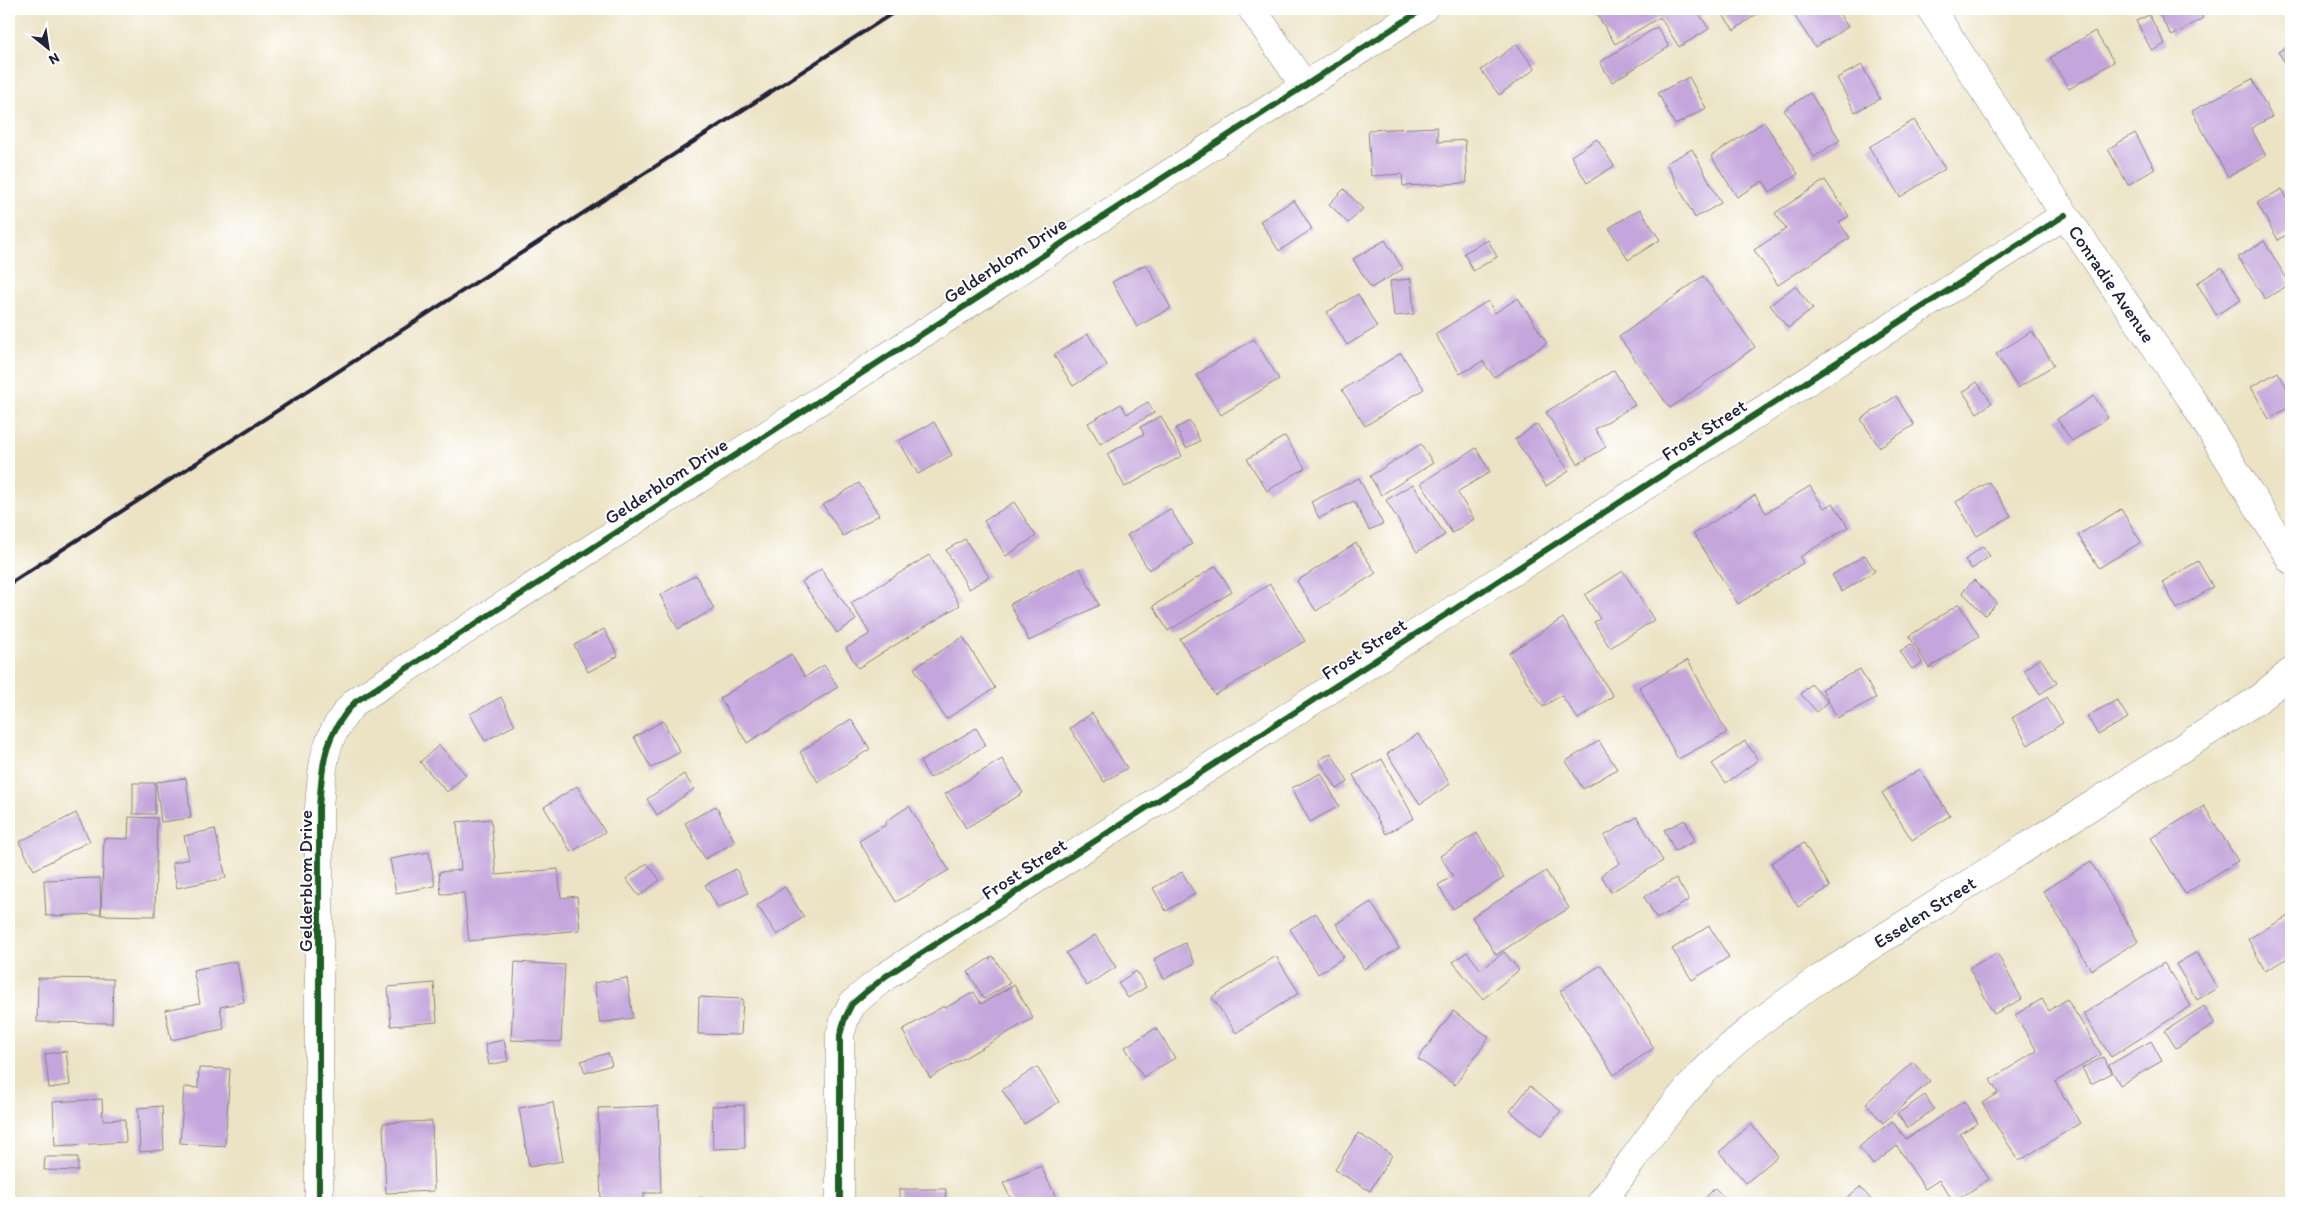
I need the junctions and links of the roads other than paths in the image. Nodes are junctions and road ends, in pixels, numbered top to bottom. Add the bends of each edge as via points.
1 (1252, 9) edge
2 (1423, 9) edge
3 (1930, 9) edge
4 (1304, 84) junction
5 (2065, 215) junction
6 (2291, 560) edge
7 (2291, 672) edge
8 (319, 1203) edge
9 (840, 1203) edge
10 (1601, 1203) edge

1 - 4 street
2 - 4 street, Gelderblom Drive
3 - 5 street, Conradie Avenue
4 - 8 street, Gelderblom Drive via 492,611 355,702 343,715 328,741 319,807
5 - 6 street, Conradie Avenue via 2190,396
5 - 9 street, Frost Street via 886,976 866,992 852,1004 840,1035
7 - 10 street, Esselen Street via 2256,701 1822,977 1773,1012 1696,1079

